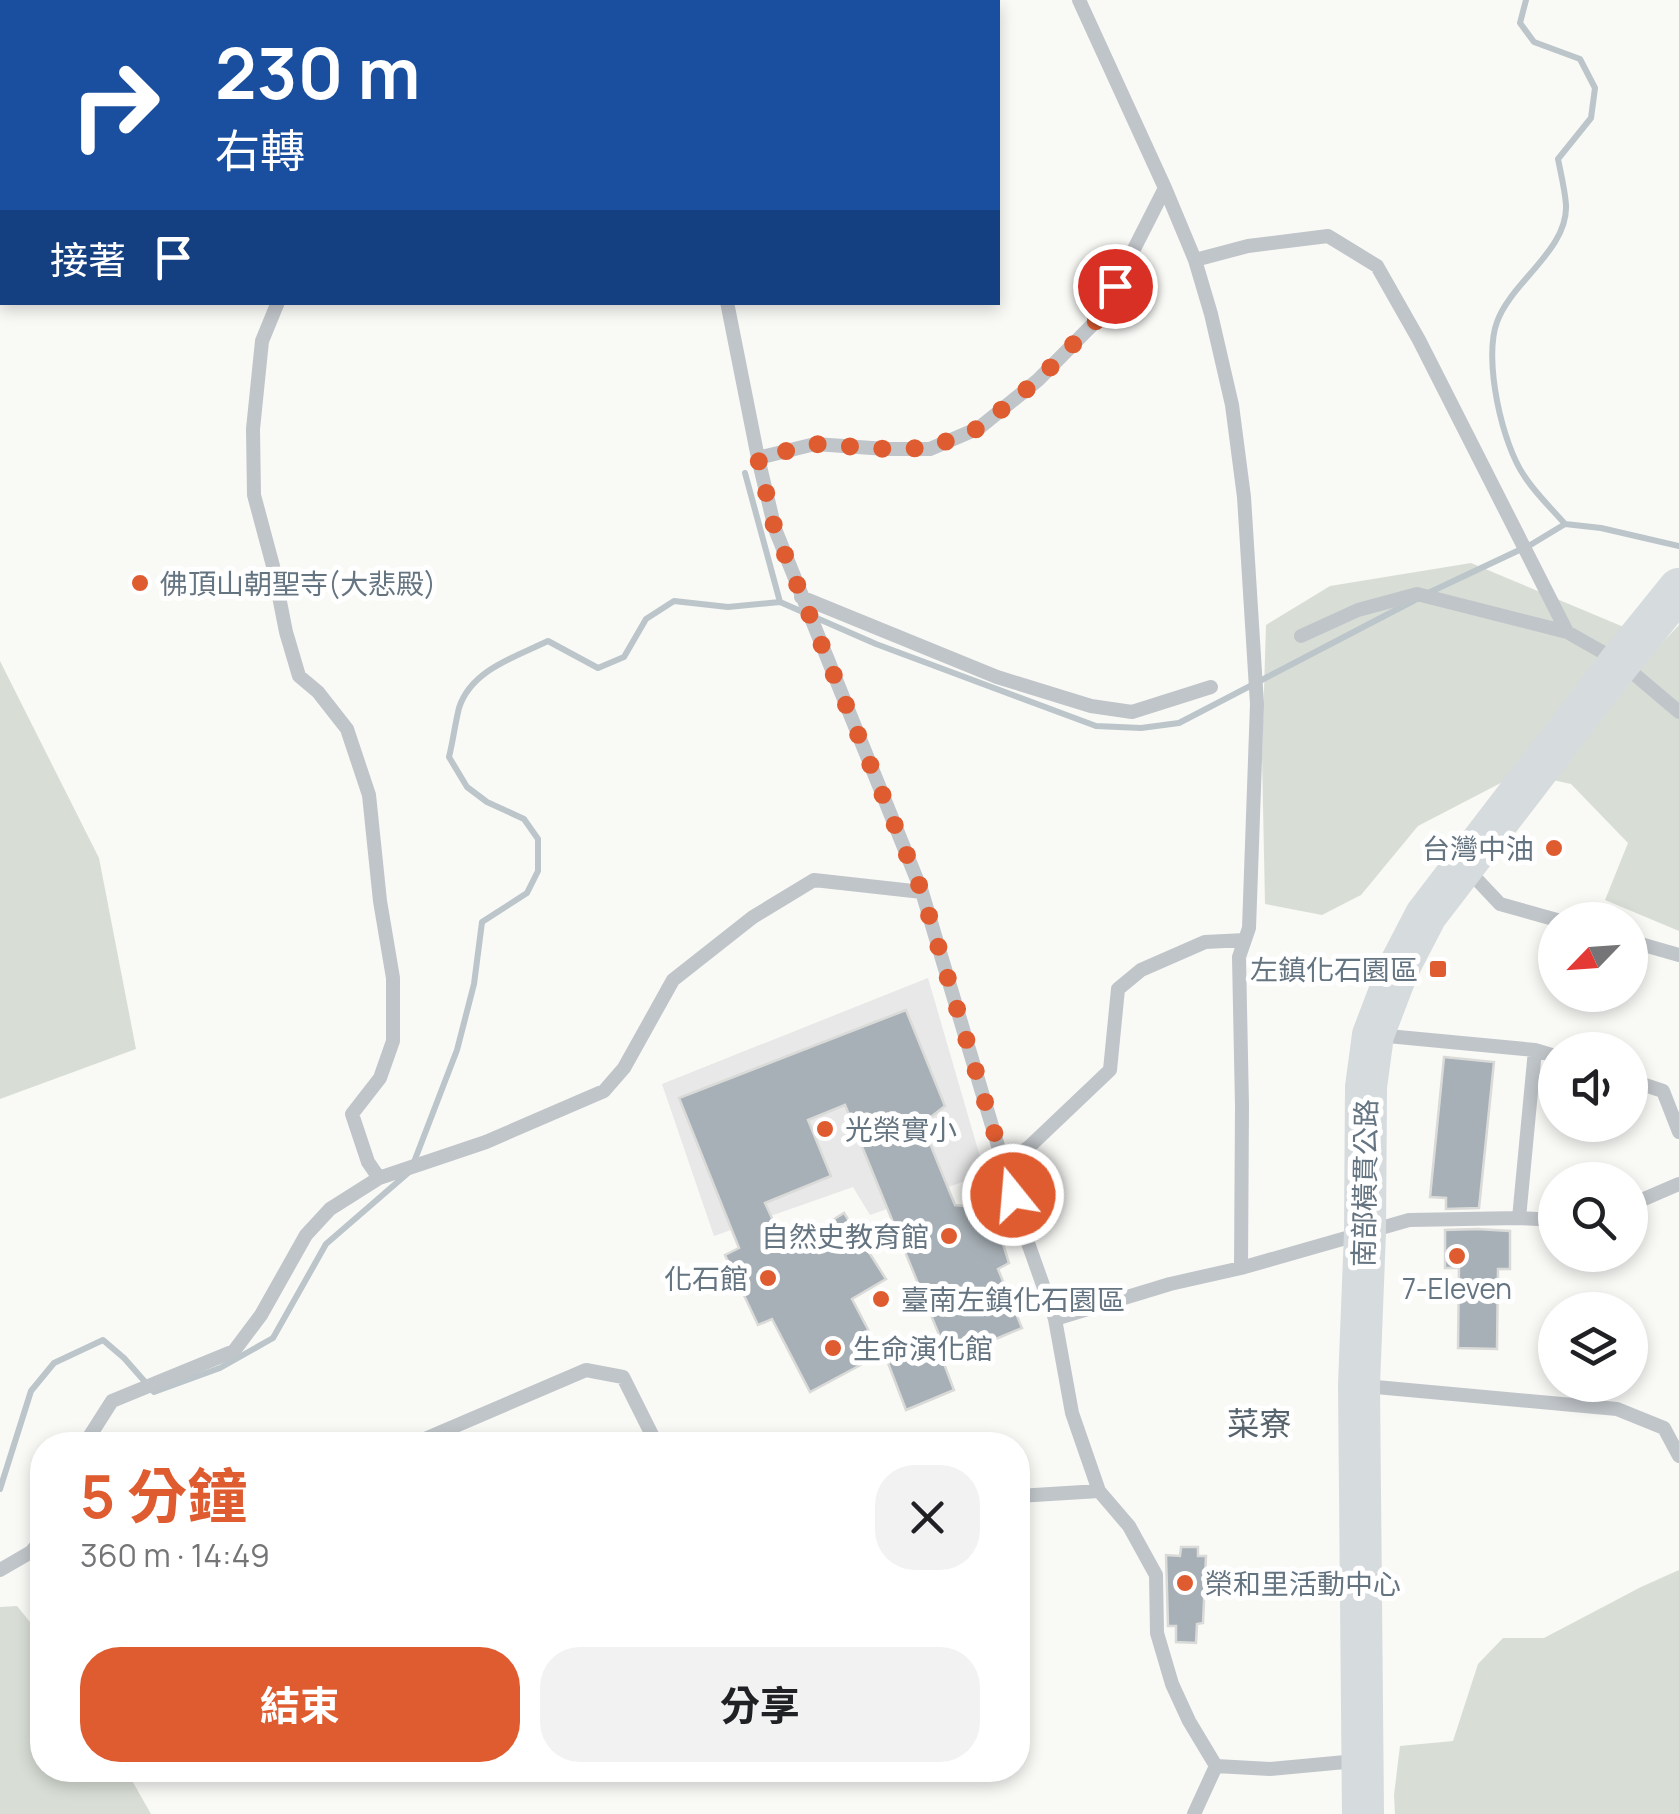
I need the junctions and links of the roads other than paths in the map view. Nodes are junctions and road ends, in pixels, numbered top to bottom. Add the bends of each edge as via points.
1 (1079, 0) edge
2 (1165, 188) junction
3 (1195, 260) junction
4 (277, 305) edge
5 (727, 305) edge
6 (758, 458) junction
7 (1679, 589) edge
8 (801, 597) junction
9 (1567, 632) junction
10 (1301, 636) dead end
11 (1630, 649) junction
12 (1211, 687) dead end
13 (1679, 712) edge
14 (1464, 865) junction
15 (922, 892) junction
16 (1538, 915) edge
17 (1245, 940) junction
18 (1648, 946) edge
19 (1679, 955) edge
20 (1373, 1035) junction
21 (1535, 1050) junction
22 (1538, 1051) edge
23 (1648, 1086) edge
24 (1679, 1132) edge
25 (1004, 1164) junction
26 (378, 1178) junction
27 (1679, 1184) edge
28 (1648, 1197) edge
29 (1519, 1218) junction
30 (1538, 1219) edge
31 (1365, 1232) junction
32 (1241, 1268) junction
33 (1055, 1319) junction
34 (1359, 1385) junction
35 (92, 1432) edge
36 (441, 1432) edge
37 (650, 1432) edge
38 (1679, 1456) edge
39 (1099, 1491) junction
40 (1030, 1495) edge
41 (30, 1553) edge
42 (0, 1570) edge
43 (1362, 1760) junction
44 (1216, 1766) junction
45 (1194, 1814) edge
46 (1363, 1814) edge

1 - 2 lane
2 - 3 lane
2 - 6 lane via 1099,318 979,428 930,448 815,444
3 - 9 lane via 1328,236 1377,266
3 - 17 lane via 1232,405 1244,497 1257,704
4 - 26 lane via 262,341 254,495 299,676 347,729 369,795 393,978 394,1040 380,1078 352,1114
5 - 6 lane
6 - 8 lane via 775,530
7 - 11 main road, 南部橫貫公路
8 - 12 lane via 996,676 1091,706 1132,712
8 - 15 lane
9 - 10 lane via 1418,594 1358,610
9 - 11 lane
11 - 13 lane
11 - 14 main road, 南部橫貫公路
14 - 16 lane via 1500,904
14 - 20 main road, 南部橫貫公路 via 1426,915
15 - 25 lane
15 - 26 lane via 814,880 753,917 673,980 604,1091 486,1142
17 - 25 lane via 1205,942 1141,970 1118,989 1110,1070
17 - 32 lane via 1239,957
18 - 19 lane
20 - 21 lane
20 - 31 main road, 南部橫貫公路
21 - 22 lane
21 - 29 lane
23 - 24 lane via 1662,1091
25 - 33 lane
26 - 35 lane via 330,1209 306,1236 234,1350 112,1402
27 - 28 lane
29 - 30 lane
29 - 31 lane via 1410,1220
31 - 32 lane
31 - 34 main road, 南部橫貫公路
32 - 33 lane
33 - 39 lane via 1072,1413
34 - 38 lane via 1616,1409 1664,1428
34 - 43 main road, 南部橫貫公路
36 - 37 lane via 586,1370 623,1377
39 - 40 lane
39 - 44 lane via 1129,1526 1156,1575 1157,1633 1172,1684
41 - 42 lane
43 - 44 lane via 1270,1769
43 - 46 main road, 南部橫貫公路
44 - 45 lane

